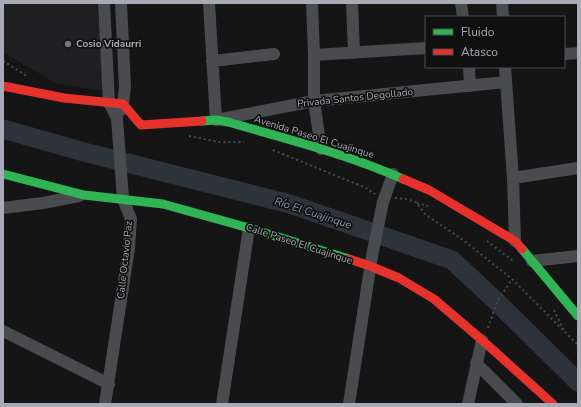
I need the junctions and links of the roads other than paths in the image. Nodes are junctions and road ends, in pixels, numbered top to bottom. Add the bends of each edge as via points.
1 (104, 3) edge
2 (121, 3) edge
3 (209, 3) edge
4 (312, 3) edge
5 (352, 3) edge
6 (461, 3) edge
7 (502, 3) edge
8 (463, 16) edge
9 (503, 16) edge
10 (425, 48) edge
11 (578, 52) edge
12 (354, 53) junction
13 (274, 54) dead end
14 (565, 54) edge
15 (314, 55) junction
16 (212, 61) junction
17 (469, 68) edge
18 (505, 68) edge
19 (506, 82) junction
20 (3, 86) edge
21 (470, 86) junction
22 (314, 101) junction
23 (109, 102) junction
24 (123, 104) junction
25 (117, 118) junction
26 (216, 120) junction
27 (321, 149) junction
28 (578, 168) edge
29 (3, 174) edge
30 (393, 174) junction
31 (513, 178) junction
32 (122, 194) junction
33 (84, 195) junction
34 (3, 208) edge
35 (249, 228) junction
36 (515, 242) junction
37 (578, 256) edge
38 (532, 261) junction
39 (370, 266) junction
40 (578, 316) edge
41 (3, 331) edge
42 (485, 334) junction
43 (476, 364) junction
44 (109, 384) junction
45 (105, 404) edge
46 (222, 404) edge
47 (352, 404) edge
48 (468, 404) edge
49 (517, 404) edge
50 (553, 404) edge

1 - 23 street
2 - 24 street via 125,87
3 - 16 street
4 - 15 street
5 - 12 street
6 - 8 street
7 - 9 street
10 - 12 street
11 - 14 street
12 - 15 street
13 - 16 street
15 - 22 street
16 - 26 street
17 - 21 street
18 - 19 street
19 - 21 street, Privada Santos Degollado
19 - 31 street
20 - 23 street via 64,98
21 - 22 street, Privada Santos Degollado
22 - 26 street, Privada Santos Degollado
22 - 27 street
23 - 24 street
23 - 25 street, Calle Octavio Paz
24 - 25 street
24 - 26 street, Avenida Paseo El Cuajinque via 141,125
25 - 32 street, Calle Octavio Paz
26 - 27 street, Avenida Paseo El Cuajinque
27 - 30 street, Avenida Paseo El Cuajinque
28 - 31 street
29 - 33 street, Calle Paseo El Cuajinque
30 - 36 street, Avenida Paseo El Cuajinque via 429,190
30 - 39 street via 384,198
31 - 36 street
32 - 33 street, Calle Paseo El Cuajinque
32 - 35 street, Calle Paseo El Cuajinque
32 - 44 street, Calle Octavio Paz via 131,219
33 - 34 street
35 - 39 street, Calle Paseo El Cuajinque
35 - 46 street
36 - 38 street, Avenida Paseo El Cuajinque
37 - 38 street
38 - 40 street, Avenida Paseo El Cuajinque
39 - 42 street, Calle Paseo El Cuajinque via 399,278
39 - 47 street
41 - 44 street
42 - 43 street
42 - 50 street, Calle Paseo El Cuajinque
43 - 48 street
43 - 49 street
44 - 45 street, Calle Octavio Paz

